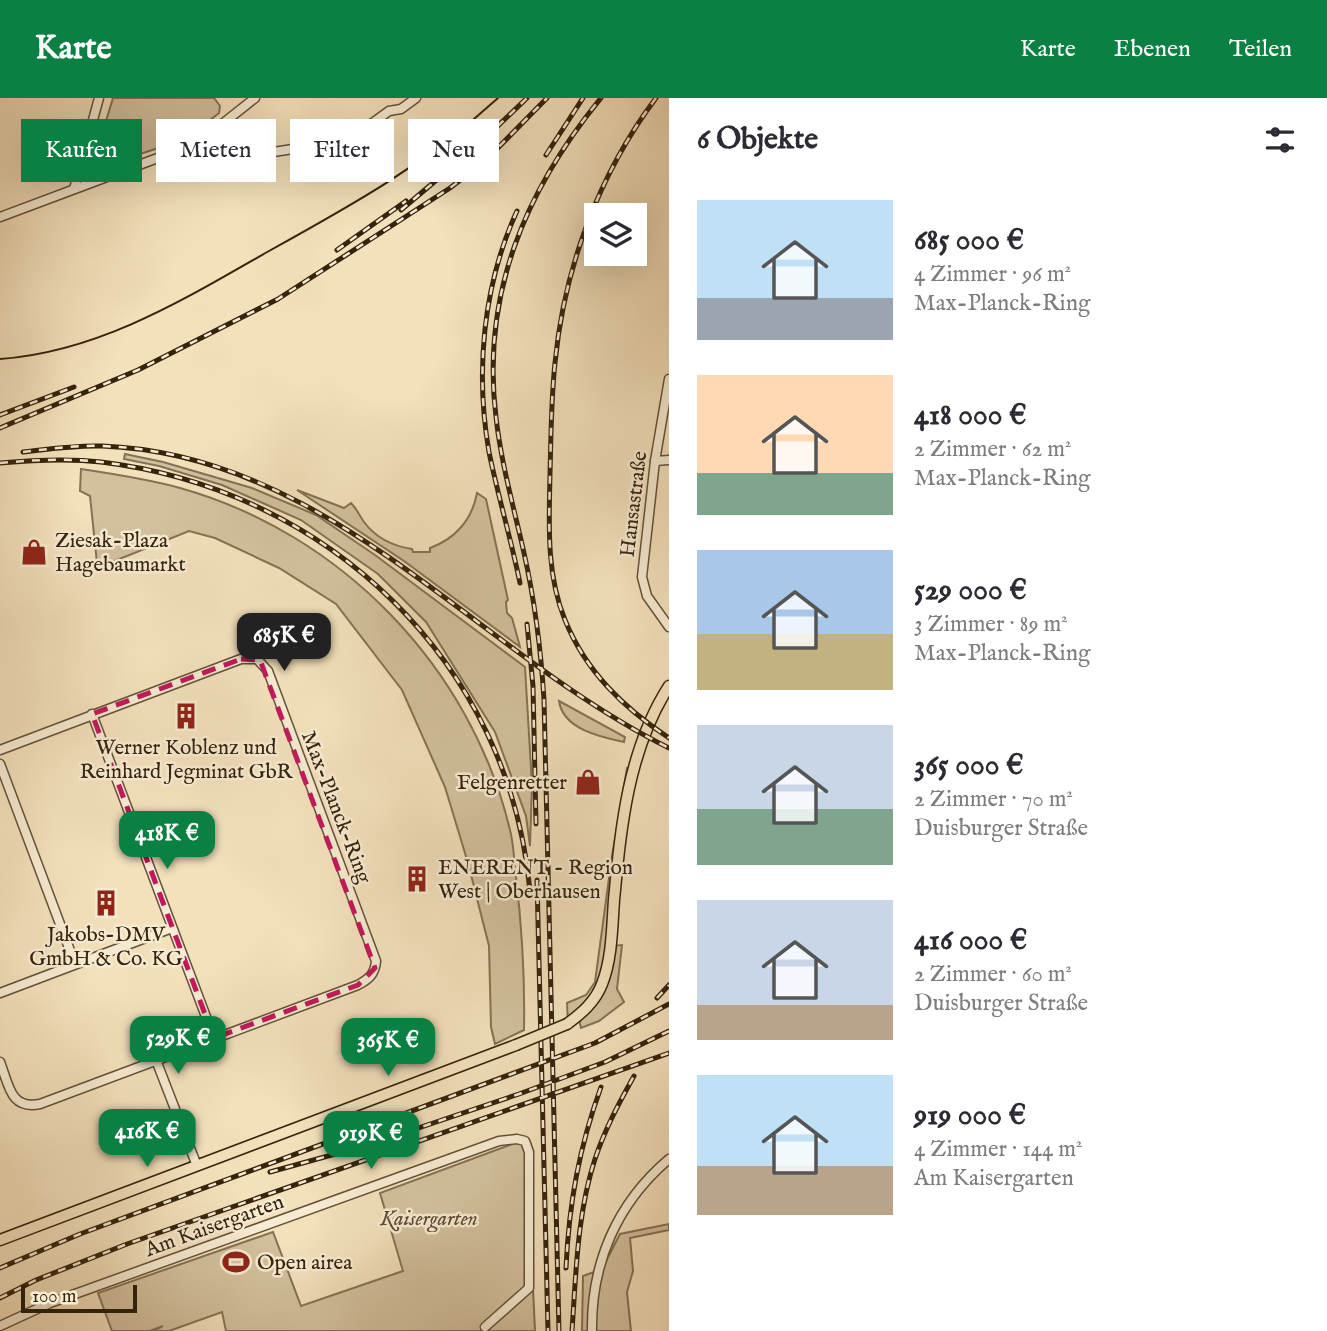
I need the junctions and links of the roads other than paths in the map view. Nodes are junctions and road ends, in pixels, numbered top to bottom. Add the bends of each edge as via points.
1 (99, 98) edge
2 (256, 98) edge
3 (416, 98) edge
4 (229, 119) edge
5 (276, 152) edge
6 (156, 159) edge
7 (74, 189) junction
8 (0, 217) edge
9 (669, 379) edge
10 (669, 460) edge
11 (655, 461) junction
12 (669, 626) edge
13 (669, 686) edge
14 (92, 715) junction
15 (0, 750) edge
16 (0, 764) edge
17 (172, 928) junction
18 (75, 964) junction
19 (0, 993) edge
20 (214, 1038) junction
21 (156, 1060) junction
22 (0, 1062) edge
23 (669, 1158) edge
24 (197, 1166) junction
25 (0, 1241) edge
26 (0, 1326) edge
27 (485, 1327) dead end
28 (592, 1331) edge

1 - 7 street
2 - 4 street
3 - 5 street via 349,140
6 - 7 street
7 - 8 street
9 - 11 street, Hansastraße
10 - 11 street
11 - 12 street, Hansastraße via 642,581 649,600
13 - 24 main road, bridge via 631,778 608,959 603,981 588,1007 567,1024 516,1045
14 - 15 street, Max-Planck-Ring
14 - 17 street
14 - 20 street, Max-Planck-Ring via 245,658 257,659 268,671 375,957 375,968 371,977 358,985
16 - 18 street
17 - 18 street
17 - 20 street
18 - 19 street
20 - 21 street, Max-Planck-Ring
21 - 22 street, Max-Planck-Ring via 28,1105 14,1098
21 - 24 street
23 - 28 street via 635,1195 609,1237 597,1274
24 - 25 main road
26 - 27 street, Am Kaisergarten via 50,1303 295,1214 499,1141 517,1139 525,1142 528,1152 530,1288

